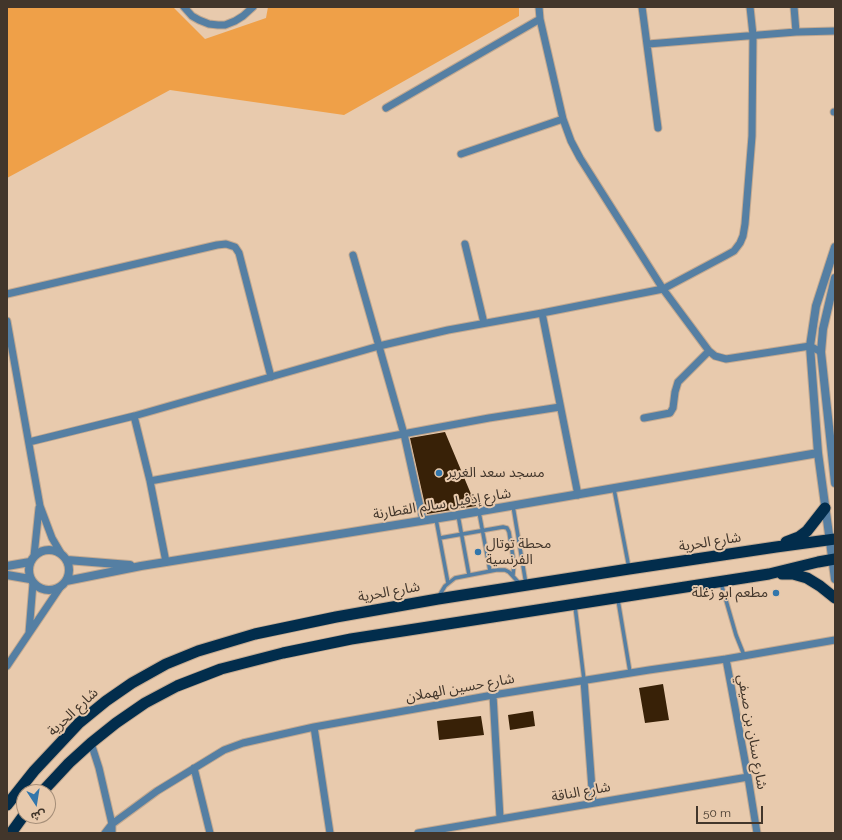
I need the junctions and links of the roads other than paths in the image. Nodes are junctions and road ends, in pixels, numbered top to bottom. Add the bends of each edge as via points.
1 (184, 7) edge
2 (253, 7) edge
3 (540, 7) edge
4 (642, 7) edge
5 (750, 7) edge
6 (794, 7) edge
7 (540, 19) junction
8 (835, 30) edge
9 (796, 32) junction
10 (753, 35) junction
11 (648, 44) junction
12 (386, 108) dead end
13 (563, 119) junction
14 (658, 128) dead end
15 (461, 154) dead end
16 (465, 244) dead end
17 (835, 247) edge
18 (353, 254) dead end
19 (835, 278) edge
20 (663, 289) junction
21 (7, 294) edge
22 (542, 313) junction
23 (7, 321) edge
24 (484, 323) junction
25 (379, 346) junction
26 (810, 346) junction
27 (709, 351) junction
28 (821, 352) junction
29 (11, 365) edge
30 (271, 377) junction
31 (560, 407) junction
32 (134, 416) junction
33 (644, 418) dead end
34 (404, 434) junction
35 (29, 442) junction
36 (833, 449) edge
37 (818, 453) junction
38 (150, 481) junction
39 (835, 483) edge
40 (614, 489) junction
41 (578, 495) junction
42 (40, 506) junction
43 (513, 506) junction
44 (825, 508) junction
45 (479, 511) junction
46 (458, 515) junction
47 (436, 518) junction
48 (423, 520) junction
49 (482, 530) junction
50 (462, 534) junction
51 (440, 538) junction
52 (833, 540) edge
53 (776, 547) junction
54 (65, 558) junction
55 (32, 559) junction
56 (834, 559) edge
57 (166, 562) junction
58 (7, 566) edge
59 (141, 566) junction
60 (629, 569) junction
61 (490, 571) junction
62 (769, 574) junction
63 (7, 575) edge
64 (469, 575) junction
65 (512, 575) junction
66 (835, 579) edge
67 (32, 581) junction
68 (720, 582) junction
69 (448, 583) junction
70 (63, 584) junction
71 (524, 586) junction
72 (835, 598) edge
73 (438, 599) junction
74 (618, 599) junction
75 (575, 605) junction
76 (28, 635) junction
77 (835, 640) edge
78 (744, 655) junction
79 (726, 659) junction
80 (7, 666) edge
81 (630, 673) junction
82 (584, 680) junction
83 (493, 695) junction
84 (314, 728) junction
85 (91, 742) junction
86 (194, 768) junction
87 (748, 777) junction
88 (49, 784) edge
89 (593, 803) junction
90 (7, 805) edge
91 (500, 818) junction
92 (18, 824) edge
93 (112, 824) junction
94 (11, 833) edge
95 (105, 833) edge
96 (112, 833) edge
97 (210, 833) edge
98 (330, 833) edge
99 (418, 833) edge
100 (757, 833) edge

1 - 2 street via 199,20 218,25 235,21
3 - 7 street
4 - 11 street
5 - 10 street
6 - 9 street
7 - 12 street
7 - 13 street
8 - 9 street
9 - 10 street
10 - 11 street
10 - 20 street via 752,136 743,236 734,251
11 - 14 street
13 - 15 street
13 - 20 street via 580,158
16 - 24 street
17 - 26 street via 816,306
18 - 25 street
19 - 28 street via 823,329
20 - 22 street
20 - 27 street
21 - 30 street via 226,244 235,247 239,254
22 - 24 street
22 - 31 street
23 - 29 street
24 - 25 street
25 - 30 street
25 - 34 street
26 - 27 street via 726,359
26 - 28 street
26 - 37 street
27 - 33 street via 678,382 670,413
28 - 36 street
29 - 35 street
30 - 32 street
31 - 34 street
31 - 41 street
32 - 35 street
32 - 38 street
34 - 38 street
34 - 48 street
35 - 42 street
36 - 39 street
37 - 40 street, شارع إذفيل سالم القطارنة
37 - 44 street
38 - 57 street
40 - 41 street, شارع إذفيل سالم القطارنة
40 - 60 lane
41 - 43 street, شارع إذفيل سالم القطارنة
42 - 54 street via 52,538
42 - 55 street
43 - 45 street, شارع إذفيل سالم القطارنة
43 - 71 lane
44 - 52 street
44 - 53 highway via 807,531
45 - 46 street, شارع إذفيل سالم القطارنة
45 - 49 lane
46 - 47 street, شارع إذفيل سالم القطارنة
46 - 50 lane
47 - 48 street, شارع إذفيل سالم القطارنة
47 - 51 lane
48 - 57 street, شارع إذفيل سالم القطارنة
49 - 50 lane
49 - 61 lane
49 - 65 lane via 503,527 508,529 514,563
50 - 51 lane
50 - 64 lane
51 - 69 lane
52 - 53 highway, شارع الحرية
52 - 56 street
53 - 60 highway, شارع الحرية
54 - 55 street via 56,551 48,550 40,551
54 - 59 street, شارع إذفيل سالم القطارنة
54 - 70 street via 69,574
55 - 58 street
55 - 67 street via 28,570
56 - 62 highway
56 - 66 street
57 - 59 street, شارع إذفيل سالم القطارنة
59 - 70 street, شارع إذفيل سالم القطارنة
60 - 71 highway, شارع الحرية
61 - 64 lane
61 - 65 lane via 506,570
62 - 68 highway
62 - 72 highway via 793,574 807,578
63 - 67 street
64 - 69 lane via 455,578
65 - 71 lane
67 - 70 street via 39,588 46,590 54,590
67 - 76 street
68 - 74 highway
68 - 78 lane
69 - 73 lane
70 - 76 street
71 - 73 highway, شارع الحرية
73 - 90 highway, شارع الحرية via 255,634 198,651 166,664 132,683 79,723 34,771
74 - 75 highway
74 - 81 lane
75 - 82 lane
75 - 85 highway via 351,639 221,669 177,686 145,703
76 - 80 street
77 - 78 street, شارع حسين الهملان
78 - 79 street, شارع حسين الهملان
79 - 81 street, شارع حسين الهملان
79 - 87 street, شارع سنان بن صيفي
81 - 82 street, شارع حسين الهملان
82 - 83 street, شارع حسين الهملان
82 - 89 street
83 - 84 street, شارع حسين الهملان
83 - 91 street
84 - 86 street, شارع حسين الهملان via 243,743 224,750
84 - 98 street
85 - 88 highway
85 - 93 street
86 - 93 street, شارع حسين الهملان
86 - 97 street
87 - 89 street, شارع الناقة
87 - 100 street, شارع سنان بن صيفي
89 - 91 street, شارع الناقة
91 - 99 street, شارع الناقة
92 - 94 highway
93 - 95 street, شارع حسين الهملان
93 - 96 street

